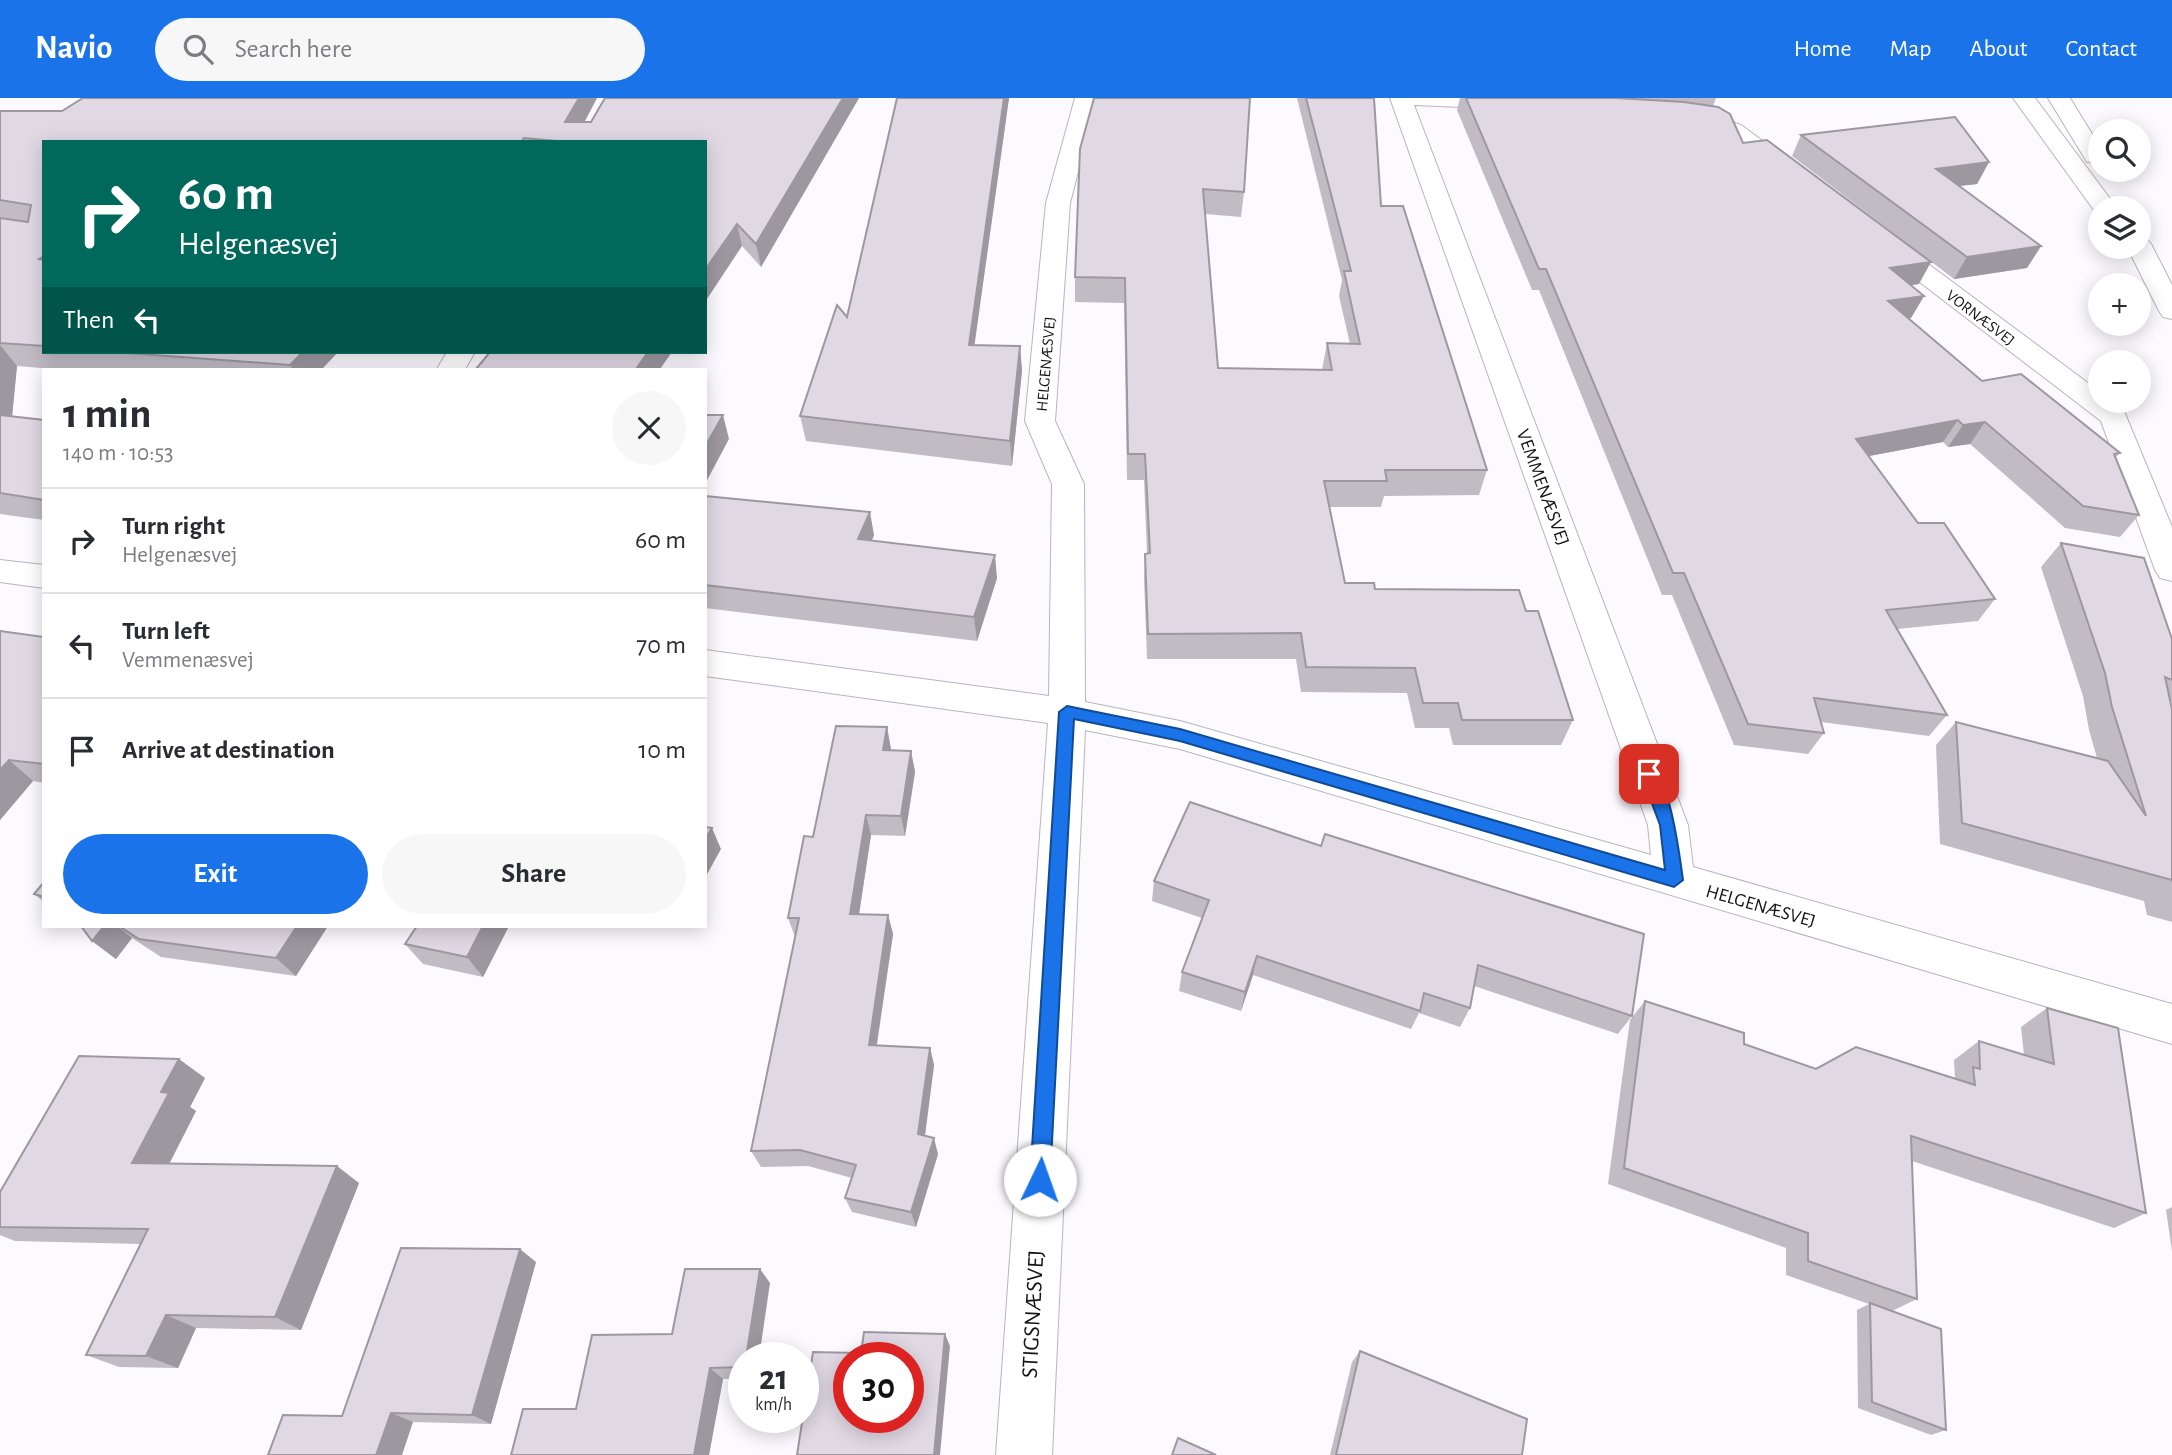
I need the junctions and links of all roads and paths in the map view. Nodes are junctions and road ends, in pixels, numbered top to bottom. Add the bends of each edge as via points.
1 (1086, 98) edge
2 (1401, 98) edge
3 (1412, 98) edge
4 (2024, 98) edge
5 (2059, 98) edge
6 (1538, 105) edge
7 (1663, 111) edge
8 (2088, 145) edge
9 (1816, 190) edge
10 (2096, 196) edge
11 (1860, 224) edge
12 (2142, 259) edge
13 (2146, 259) edge
14 (2154, 276) junction
15 (2172, 311) edge
16 (2172, 570) edge
17 (0, 571) edge
18 (42, 577) edge
19 (707, 663) edge
20 (1067, 712) junction
21 (1674, 880) junction
22 (2172, 1024) edge
23 (1024, 1455) edge

1 - 20 street, HELGENÆSVEJ via 1058,203 1040,421 1068,484
2 - 21 street, VEMMENÆSVEJ via 1668,825
3 - 6 street
4 - 10 street
5 - 8 street
7 - 9 street via 1718,120
11 - 16 street, VORNÆSVEJ via 2113,417
12 - 14 street
13 - 14 street
14 - 15 street
17 - 18 street
19 - 20 street, HELGENÆSVEJ
20 - 21 street, HELGENÆSVEJ via 1180,735
20 - 23 street, STIGSNÆSVEJ
21 - 22 street, HELGENÆSVEJ

